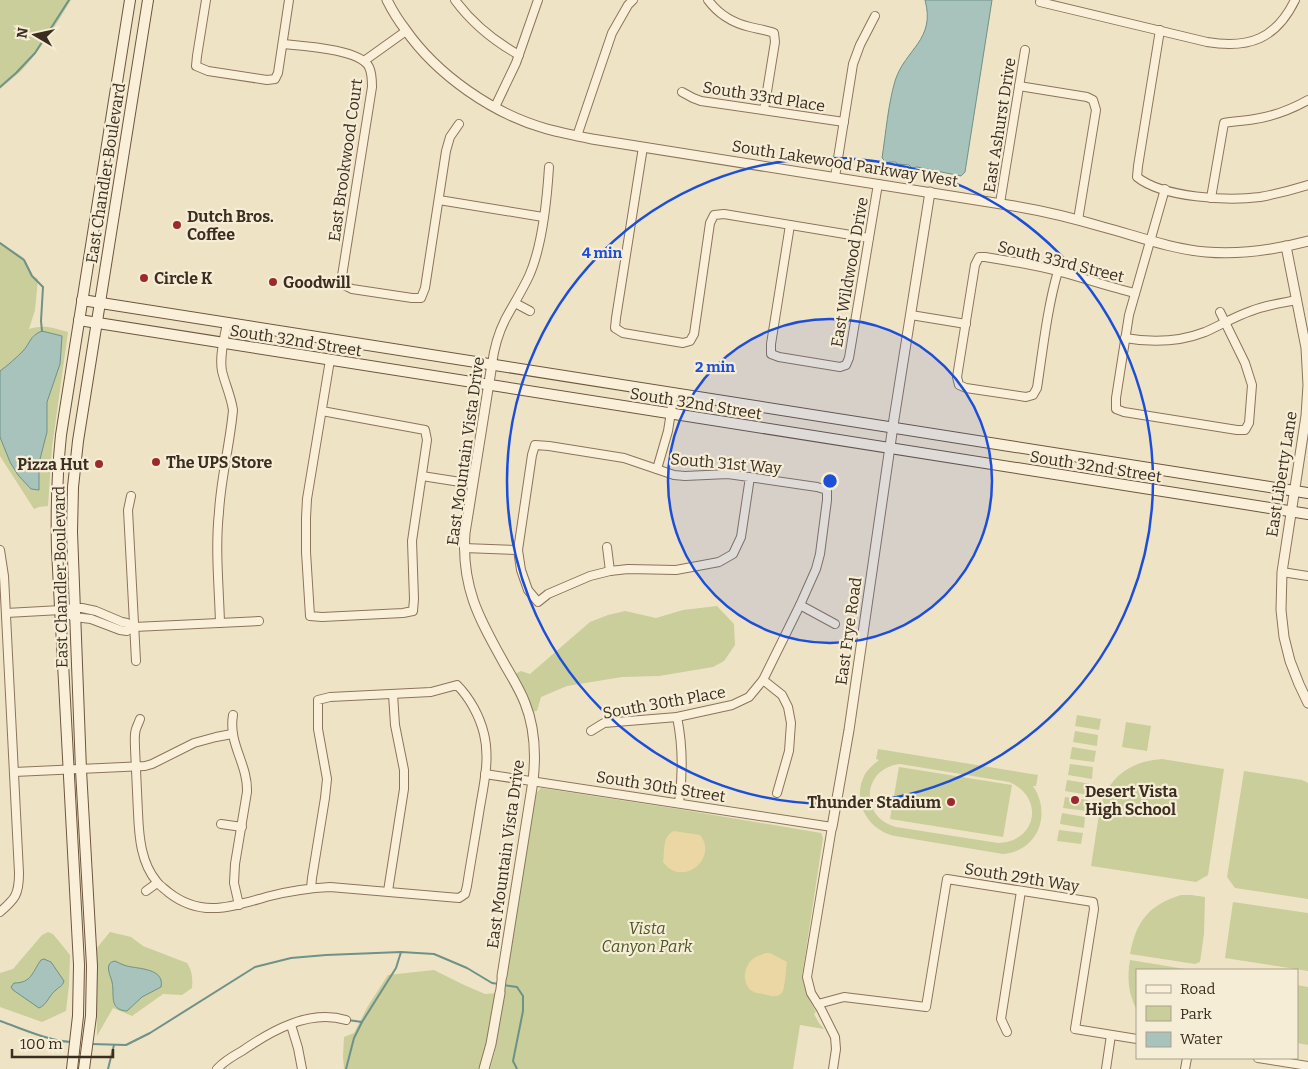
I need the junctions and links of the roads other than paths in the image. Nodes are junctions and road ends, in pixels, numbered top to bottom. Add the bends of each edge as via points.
1 (130, 0) edge
2 (148, 0) edge
3 (206, 0) edge
4 (290, 0) edge
5 (387, 0) edge
6 (455, 0) edge
7 (538, 0) edge
8 (633, 0) edge
9 (708, 0) edge
10 (1295, 0) edge
11 (1040, 2) dead end
12 (875, 16) dead end
13 (1160, 30) junction
14 (406, 31) junction
15 (283, 44) junction
16 (1025, 50) dead end
17 (519, 55) junction
18 (364, 61) junction
19 (1019, 86) junction
20 (682, 92) dead end
21 (1308, 100) edge
22 (495, 107) junction
23 (764, 110) junction
24 (844, 122) junction
25 (458, 124) dead end
26 (577, 136) junction
27 (643, 147) junction
28 (549, 167) dead end
29 (835, 177) junction
30 (878, 184) junction
31 (1308, 184) edge
32 (1165, 189) junction
33 (930, 192) junction
34 (1211, 198) junction
35 (439, 200) junction
36 (1000, 204) junction
37 (543, 217) junction
38 (1078, 220) junction
39 (790, 225) junction
40 (869, 238) junction
41 (1151, 241) junction
42 (1308, 241) edge
43 (1286, 246) junction
44 (1058, 272) junction
45 (1135, 293) junction
46 (82, 300) junction
47 (1297, 300) junction
48 (100, 302) junction
49 (515, 303) junction
50 (530, 311) dead end
51 (1220, 312) dead end
52 (911, 315) junction
53 (79, 320) junction
54 (227, 322) junction
55 (1225, 322) junction
56 (97, 323) junction
57 (966, 324) junction
58 (1125, 338) junction
59 (224, 343) junction
60 (330, 360) junction
61 (492, 364) junction
62 (1308, 373) edge
63 (489, 385) junction
64 (674, 393) junction
65 (322, 411) junction
66 (670, 414) junction
67 (893, 428) junction
68 (890, 448) junction
69 (657, 469) junction
70 (422, 476) junction
71 (750, 477) junction
72 (473, 484) junction
73 (1294, 491) junction
74 (1308, 493) edge
75 (131, 496) dead end
76 (1291, 512) junction
77 (1308, 514) edge
78 (607, 547) dead end
79 (464, 548) junction
80 (0, 550) edge
81 (518, 550) junction
82 (610, 571) junction
83 (1282, 572) junction
84 (1308, 576) edge
85 (800, 605) junction
86 (61, 610) junction
87 (74, 612) junction
88 (6, 613) junction
89 (259, 621) dead end
90 (220, 623) junction
91 (835, 624) dead end
92 (134, 627) junction
93 (136, 661) dead end
94 (4, 664) edge
95 (763, 680) junction
96 (394, 694) junction
97 (1308, 704) edge
98 (233, 715) dead end
99 (677, 717) junction
100 (140, 719) dead end
101 (591, 731) dead end
102 (232, 734) junction
103 (136, 767) junction
104 (69, 770) junction
105 (81, 770) junction
106 (14, 772) junction
107 (485, 774) junction
108 (533, 781) junction
109 (777, 793) dead end
110 (679, 803) junction
111 (222, 824) dead end
112 (832, 826) junction
113 (242, 827) junction
114 (157, 882) junction
115 (312, 888) junction
116 (146, 891) dead end
117 (388, 891) junction
118 (1021, 891) junction
119 (239, 905) junction
120 (0, 912) edge
121 (502, 976) joint
122 (500, 993) joint
123 (818, 1004) junction
124 (346, 1020) dead end
125 (291, 1025) junction
126 (1007, 1032) dead end
127 (1111, 1035) junction
128 (1136, 1039) edge
129 (1264, 1059) edge
130 (1308, 1066) edge
131 (72, 1069) edge
132 (84, 1069) edge
133 (218, 1069) edge
134 (302, 1069) edge
135 (484, 1069) edge
136 (833, 1069) edge
137 (1106, 1069) edge

1 - 46 main road, East Chandler Boulevard
2 - 48 main road, East Chandler Boulevard
3 - 15 street via 196,66 208,71 275,79
4 - 15 street
5 - 14 street, South Lakewood Parkway West
6 - 17 street via 490,36
7 - 17 street
8 - 26 street via 612,32
9 - 23 street via 725,17 774,33
10 - 13 street via 1289,14 1270,33 1243,44 1219,44
11 - 13 street
12 - 24 street via 853,64
13 - 32 street via 1138,176
14 - 18 street, East Brookwood Court
14 - 22 street, South Lakewood Parkway West via 441,69
15 - 18 street via 347,53
16 - 19 street, East Ashurst Drive
17 - 22 street
18 - 35 street, East Brookwood Court via 369,67 372,86 342,276 344,285 352,289 421,298
19 - 36 street, East Ashurst Drive
19 - 38 street via 1094,100 1096,110
20 - 23 street, South 33rd Place via 701,101
21 - 34 street via 1271,116 1224,123
22 - 26 street, South Lakewood Parkway West via 529,123
23 - 24 street, South 33rd Place
24 - 29 street
25 - 35 street via 446,151
26 - 27 street, South Lakewood Parkway West
27 - 29 street, South Lakewood Parkway West
27 - 39 street via 615,328 623,333 683,343 690,341 694,334 710,223 714,215
28 - 37 street, East Mountain Vista Drive
29 - 30 street, South Lakewood Parkway West
30 - 33 street, South Lakewood Parkway West
30 - 40 street, East Wildwood Drive
31 - 34 street via 1258,197
32 - 34 street
32 - 41 street
33 - 36 street, South Lakewood Parkway West
33 - 52 street, East Frye Road
35 - 37 street
36 - 38 street, South Lakewood Parkway West
37 - 49 street, East Mountain Vista Drive via 535,261
38 - 41 street, South Lakewood Parkway West
39 - 40 street
39 - 40 street, East Wildwood Drive via 771,354 840,368 846,365 848,358
41 - 43 street, South Lakewood Parkway West via 1214,252 1252,252
41 - 45 street
42 - 43 street, South Lakewood Parkway West
43 - 47 street, East Liberty Lane
44 - 45 street, South 33rd Street
44 - 57 street, South 33rd Street via 979,257
44 - 57 street via 1050,302 1037,388 1033,395 1026,397 959,385 957,377
45 - 58 street
46 - 48 main road, South 32nd Street
46 - 53 main road, East Chandler Boulevard
47 - 55 street via 1251,311
47 - 62 street, East Liberty Lane
48 - 54 main road, South 32nd Street
48 - 56 main road, East Chandler Boulevard
49 - 50 street
49 - 61 street, East Mountain Vista Drive via 504,322
51 - 55 street
52 - 57 street
52 - 67 street, East Frye Road
53 - 56 main road, South 32nd Street
53 - 86 main road, East Chandler Boulevard via 58,470
54 - 59 street
54 - 61 main road, South 32nd Street
55 - 58 street via 1194,336 1172,341
55 - 58 street via 1252,385 1249,423 1245,430 1116,409
56 - 59 main road, South 32nd Street
56 - 87 main road, East Chandler Boulevard via 73,486
59 - 60 main road, South 32nd Street
59 - 90 street via 222,369 233,410 218,517
60 - 63 main road, South 32nd Street
60 - 65 street
61 - 63 street, East Mountain Vista Drive
61 - 64 main road, South 32nd Street
62 - 73 street, East Liberty Lane via 1306,416
63 - 66 main road, South 32nd Street
63 - 72 street, East Mountain Vista Drive
64 - 66 street
64 - 67 main road, South 32nd Street
65 - 70 street via 426,430
65 - 70 street via 306,518 310,616 413,611 412,541
66 - 68 main road, South 32nd Street
66 - 69 street
67 - 68 street, East Frye Road
67 - 73 main road, South 32nd Street
68 - 76 main road, South 32nd Street
68 - 112 street, East Frye Road
69 - 71 street, South 31st Way via 674,475
69 - 81 street, South 31st Way via 624,458 535,446
70 - 72 street
71 - 82 street via 741,537 733,554 719,562 676,570
71 - 85 street, South 31st Way via 827,490 818,562
72 - 79 street, East Mountain Vista Drive
73 - 74 main road, South 32nd Street
73 - 76 street, East Liberty Lane
75 - 92 street via 128,510
76 - 77 main road, South 32nd Street
76 - 83 street, East Liberty Lane
78 - 82 street
79 - 81 street
79 - 108 street, East Mountain Vista Drive via 467,580 476,611 528,712 534,738
80 - 88 street
81 - 82 street via 528,590 538,602 548,594
83 - 84 street
83 - 97 street, East Liberty Lane via 1284,637 1294,673
85 - 91 street
85 - 95 street
86 - 87 street
86 - 88 street
86 - 104 main road, East Chandler Boulevard
87 - 92 street via 89,609 127,631
87 - 105 main road, East Chandler Boulevard
88 - 94 street
89 - 90 street
90 - 92 street
92 - 93 street
94 - 106 street
95 - 99 street, South 30th Place via 749,697 740,702
95 - 109 street via 782,695 791,723 790,751
96 - 107 street via 431,692 457,684 470,701 485,736
96 - 115 street via 318,700 318,729 327,779
96 - 117 street via 394,725 404,770 404,789
98 - 102 street
99 - 101 street, South 30th Place via 604,723
99 - 110 street via 682,746
100 - 103 street via 135,730
102 - 103 street via 204,740 152,764
102 - 113 street via 247,782
103 - 105 street
103 - 114 street via 142,853
104 - 105 street
104 - 106 street
104 - 131 main road, East Chandler Boulevard via 79,965
105 - 132 main road, East Chandler Boulevard via 92,966 90,1034
106 - 120 street via 18,891
107 - 108 street, South 30th Street
107 - 117 street via 465,894 452,898
108 - 110 street, South 30th Street
108 - 121 street, East Mountain Vista Drive
110 - 112 street, South 30th Street
111 - 113 street
112 - 123 street, East Frye Road via 807,977
113 - 119 street via 234,883
114 - 116 street
114 - 119 street via 192,905 207,908
115 - 117 street
115 - 119 street
118 - 123 street, South 29th Way via 946,879 926,1007 844,997
118 - 126 street via 1001,1018
118 - 127 street, South 29th Way via 1093,902 1075,1028
121 - 122 street, East Mountain Vista Drive
122 - 135 street, East Mountain Vista Drive
123 - 136 street, East Frye Road via 835,1037
124 - 125 street via 327,1017
125 - 133 street via 259,1039
125 - 134 street
127 - 128 street
127 - 137 street
129 - 130 street

